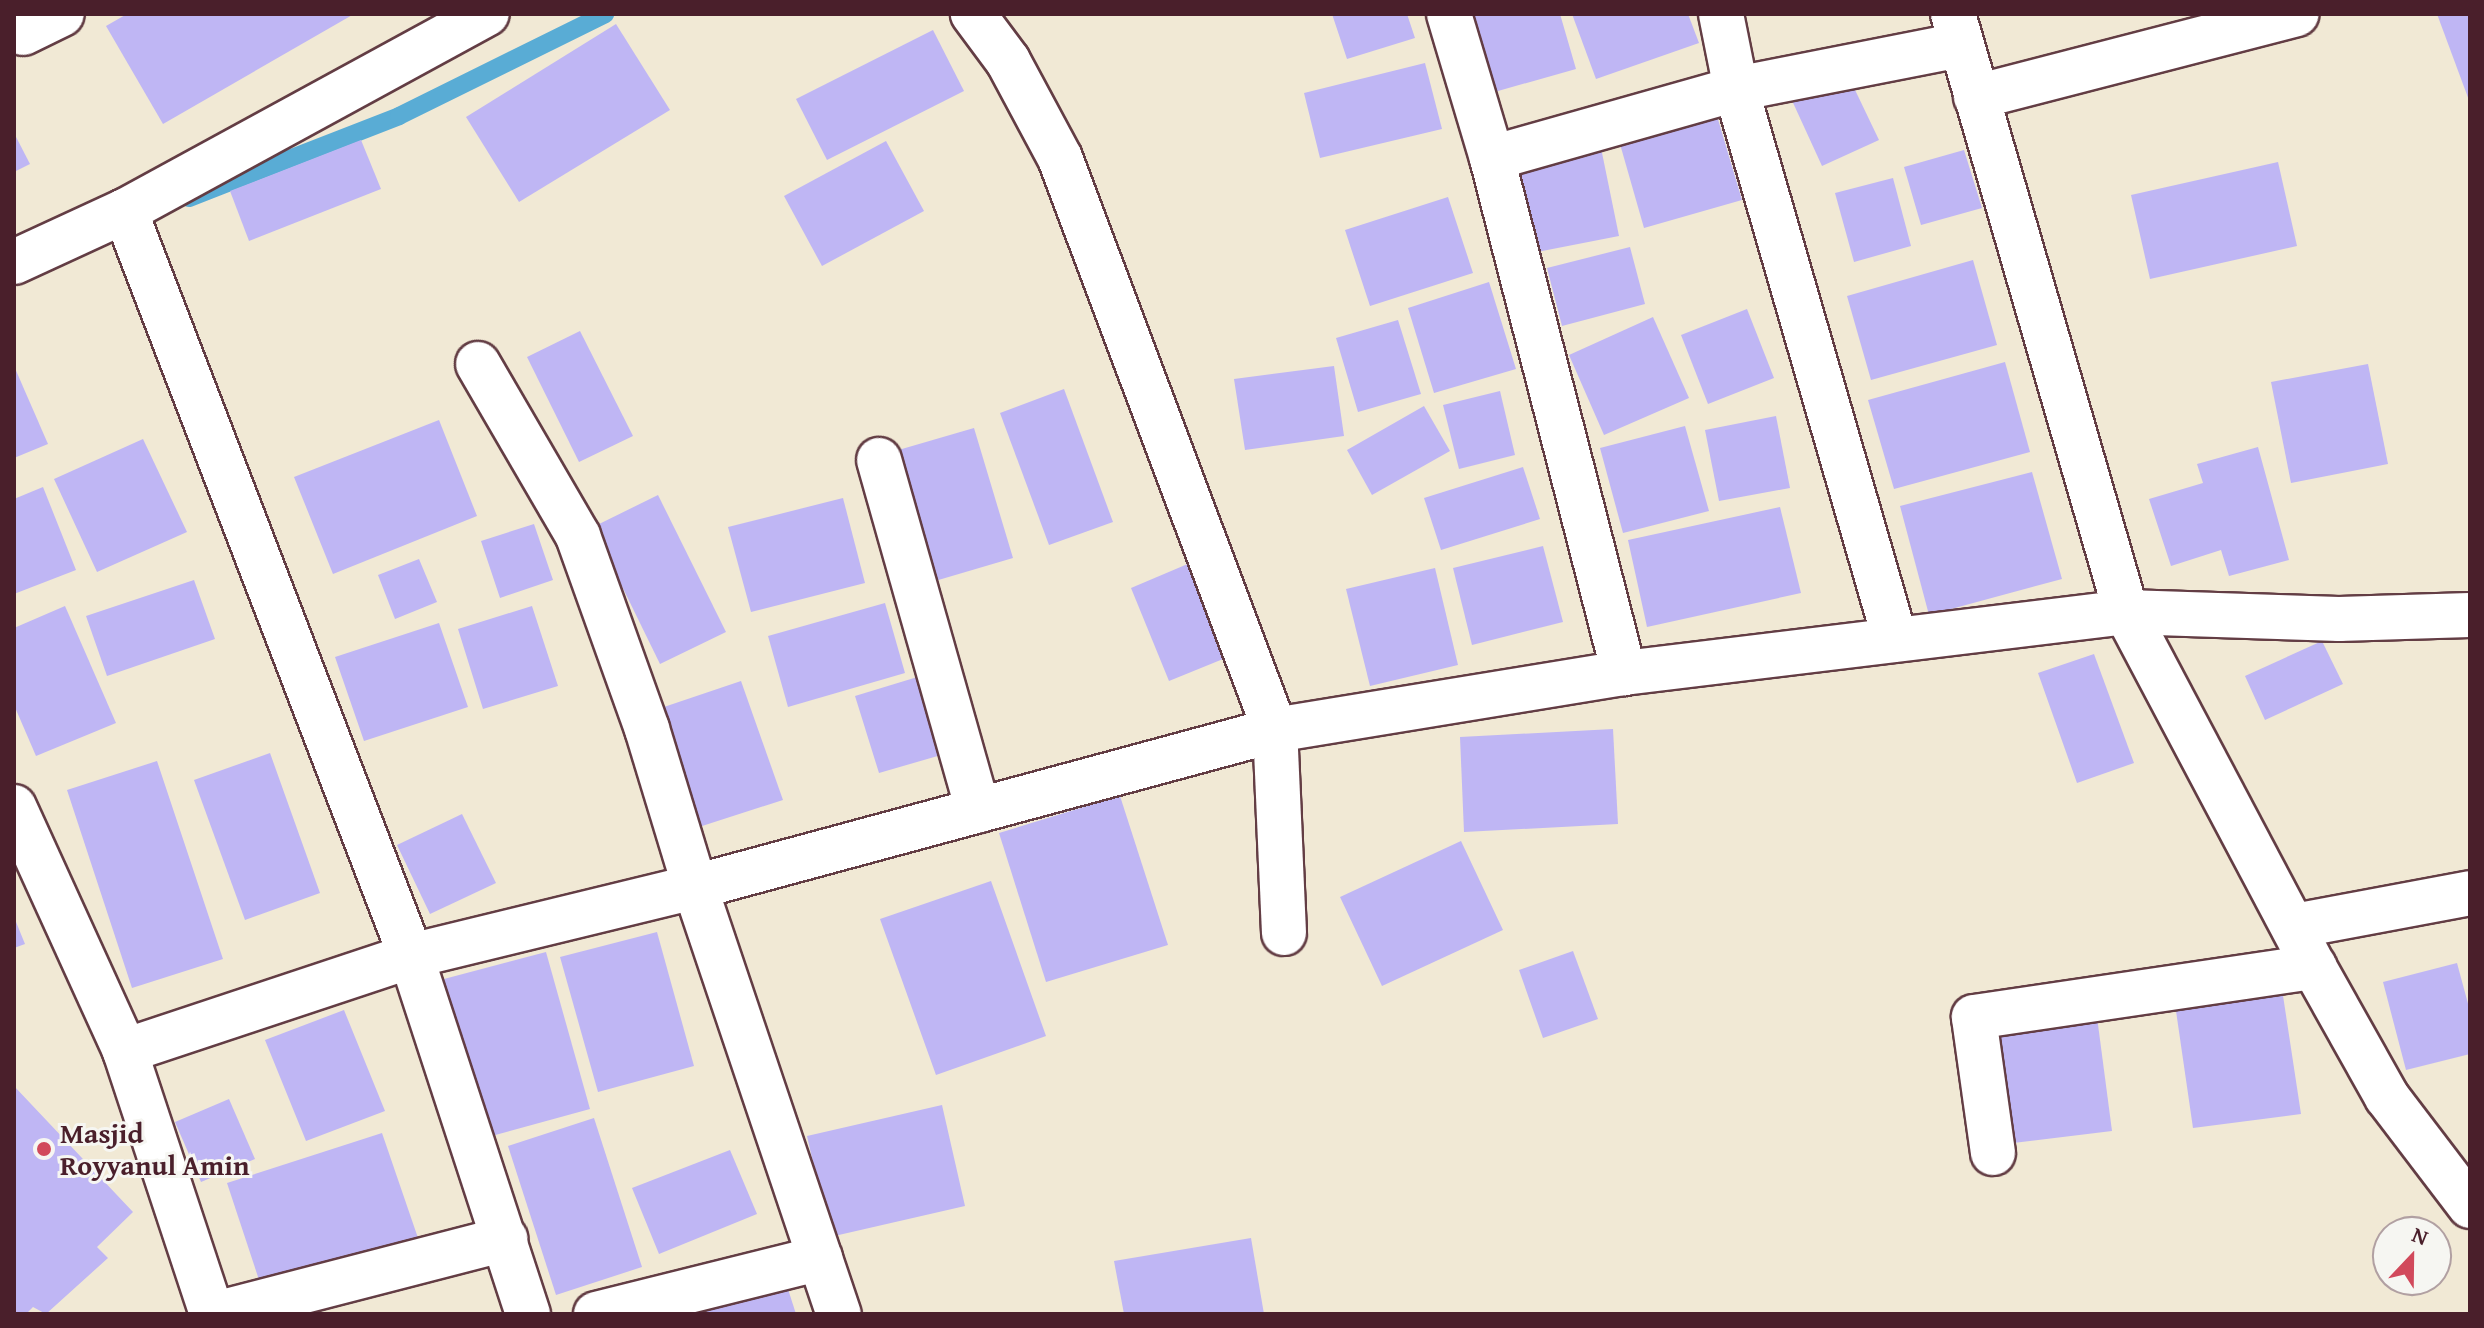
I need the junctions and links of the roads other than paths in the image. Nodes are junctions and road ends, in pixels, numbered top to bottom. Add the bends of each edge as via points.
1 (62, 14) edge
2 (487, 14) edge
3 (973, 14) edge
4 (1449, 14) edge
5 (1721, 14) edge
6 (2296, 14) edge
7 (20, 28) edge
8 (1957, 29) edge
9 (1736, 89) junction
10 (1976, 97) junction
11 (1492, 158) junction
12 (130, 221) junction
13 (14, 262) edge
14 (478, 364) dead end
15 (879, 460) dead end
16 (2126, 612) junction
17 (2470, 615) edge
18 (1895, 639) junction
19 (1624, 673) junction
20 (1275, 730) junction
21 (14, 807) edge
22 (978, 810) junction
23 (695, 887) junction
24 (2470, 893) edge
25 (2294, 926) junction
26 (1284, 933) dead end
27 (411, 956) junction
28 (2314, 967) junction
29 (125, 1051) junction
30 (1993, 1153) dead end
31 (2470, 1206) edge
32 (505, 1239) junction
33 (820, 1258) junction
34 (213, 1314) edge
35 (528, 1314) edge
36 (596, 1314) edge
37 (839, 1314) edge

1 - 7 street
2 - 12 street
3 - 20 street via 1008,61 1060,158
4 - 11 street
5 - 9 street
6 - 10 street
8 - 9 street
8 - 10 street
9 - 11 street
9 - 18 street
10 - 16 street
11 - 19 street
12 - 13 street
12 - 27 street
14 - 23 street via 578,536 647,729
15 - 22 street
16 - 17 street via 2339,619
16 - 18 street
16 - 25 street
18 - 19 street
19 - 20 street
20 - 22 street
20 - 26 street
21 - 29 street
22 - 23 street
23 - 27 street
23 - 33 street
24 - 25 street
25 - 28 street
27 - 29 street
27 - 32 street
28 - 30 street via 1974,1017
28 - 31 street via 2387,1097
29 - 34 street
32 - 34 street
32 - 35 street
33 - 36 street
33 - 37 street

